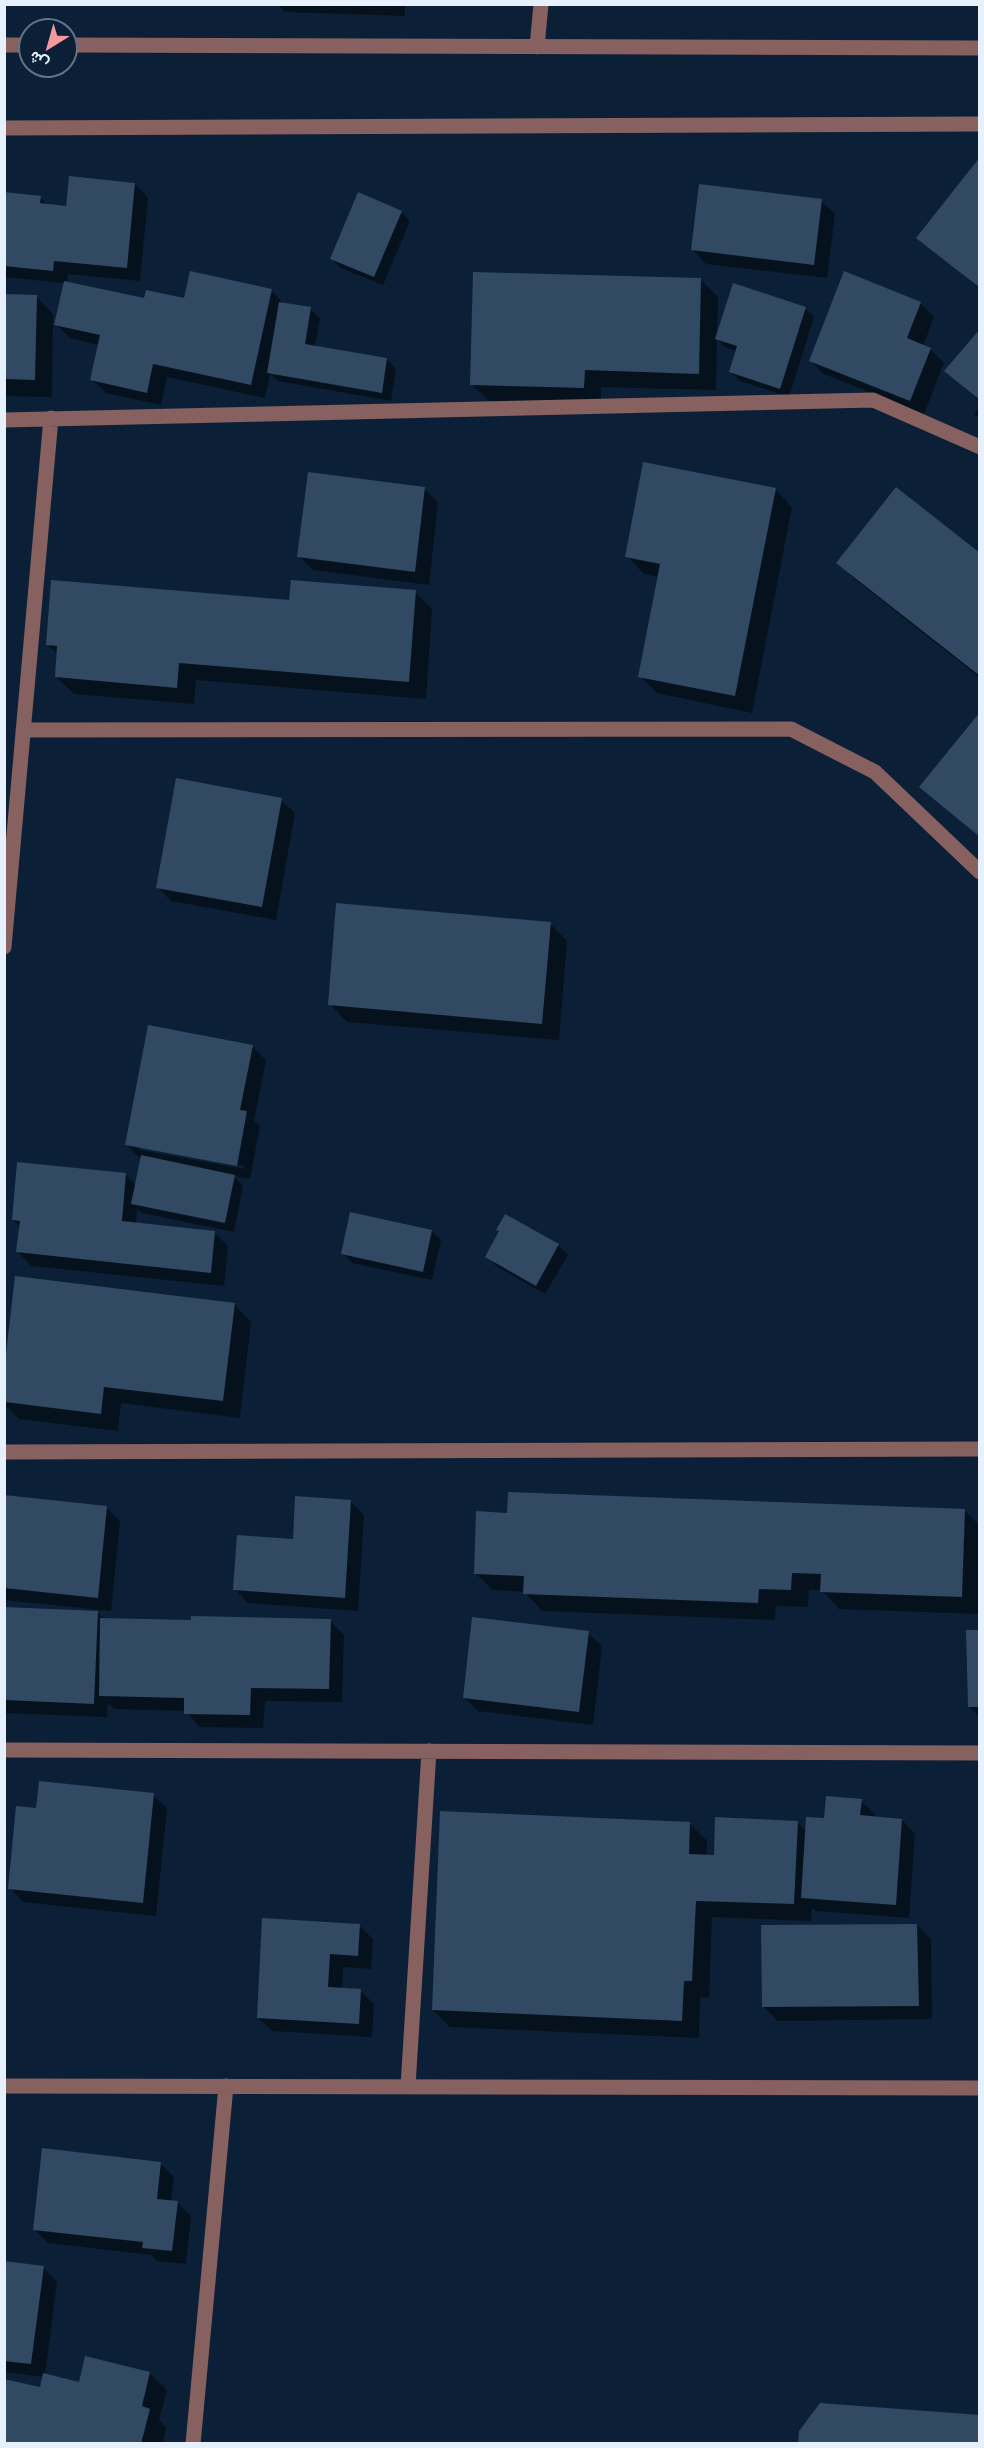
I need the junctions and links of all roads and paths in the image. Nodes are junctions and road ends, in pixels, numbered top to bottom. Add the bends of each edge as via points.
1 (541, 4) edge
2 (78, 45) edge
3 (537, 46) junction
4 (980, 48) edge
5 (980, 124) edge
6 (4, 128) edge
7 (51, 418) junction
8 (4, 420) edge
9 (980, 447) edge
10 (23, 730) junction
11 (980, 872) edge
12 (4, 947) edge
13 (980, 1449) edge
14 (4, 1452) edge
15 (4, 1750) edge
16 (429, 1751) junction
17 (980, 1753) edge
18 (4, 2086) edge
19 (226, 2086) junction
20 (408, 2086) junction
21 (980, 2088) edge
22 (192, 2444) edge

1 - 3 street
2 - 3 street
3 - 4 street
5 - 6 street
7 - 8 street
7 - 9 street via 873,400
7 - 10 street
10 - 11 street via 790,729 875,772
10 - 12 street
13 - 14 street
15 - 16 street
16 - 17 street
16 - 20 street
18 - 19 street
19 - 20 street
19 - 22 street
20 - 21 street

